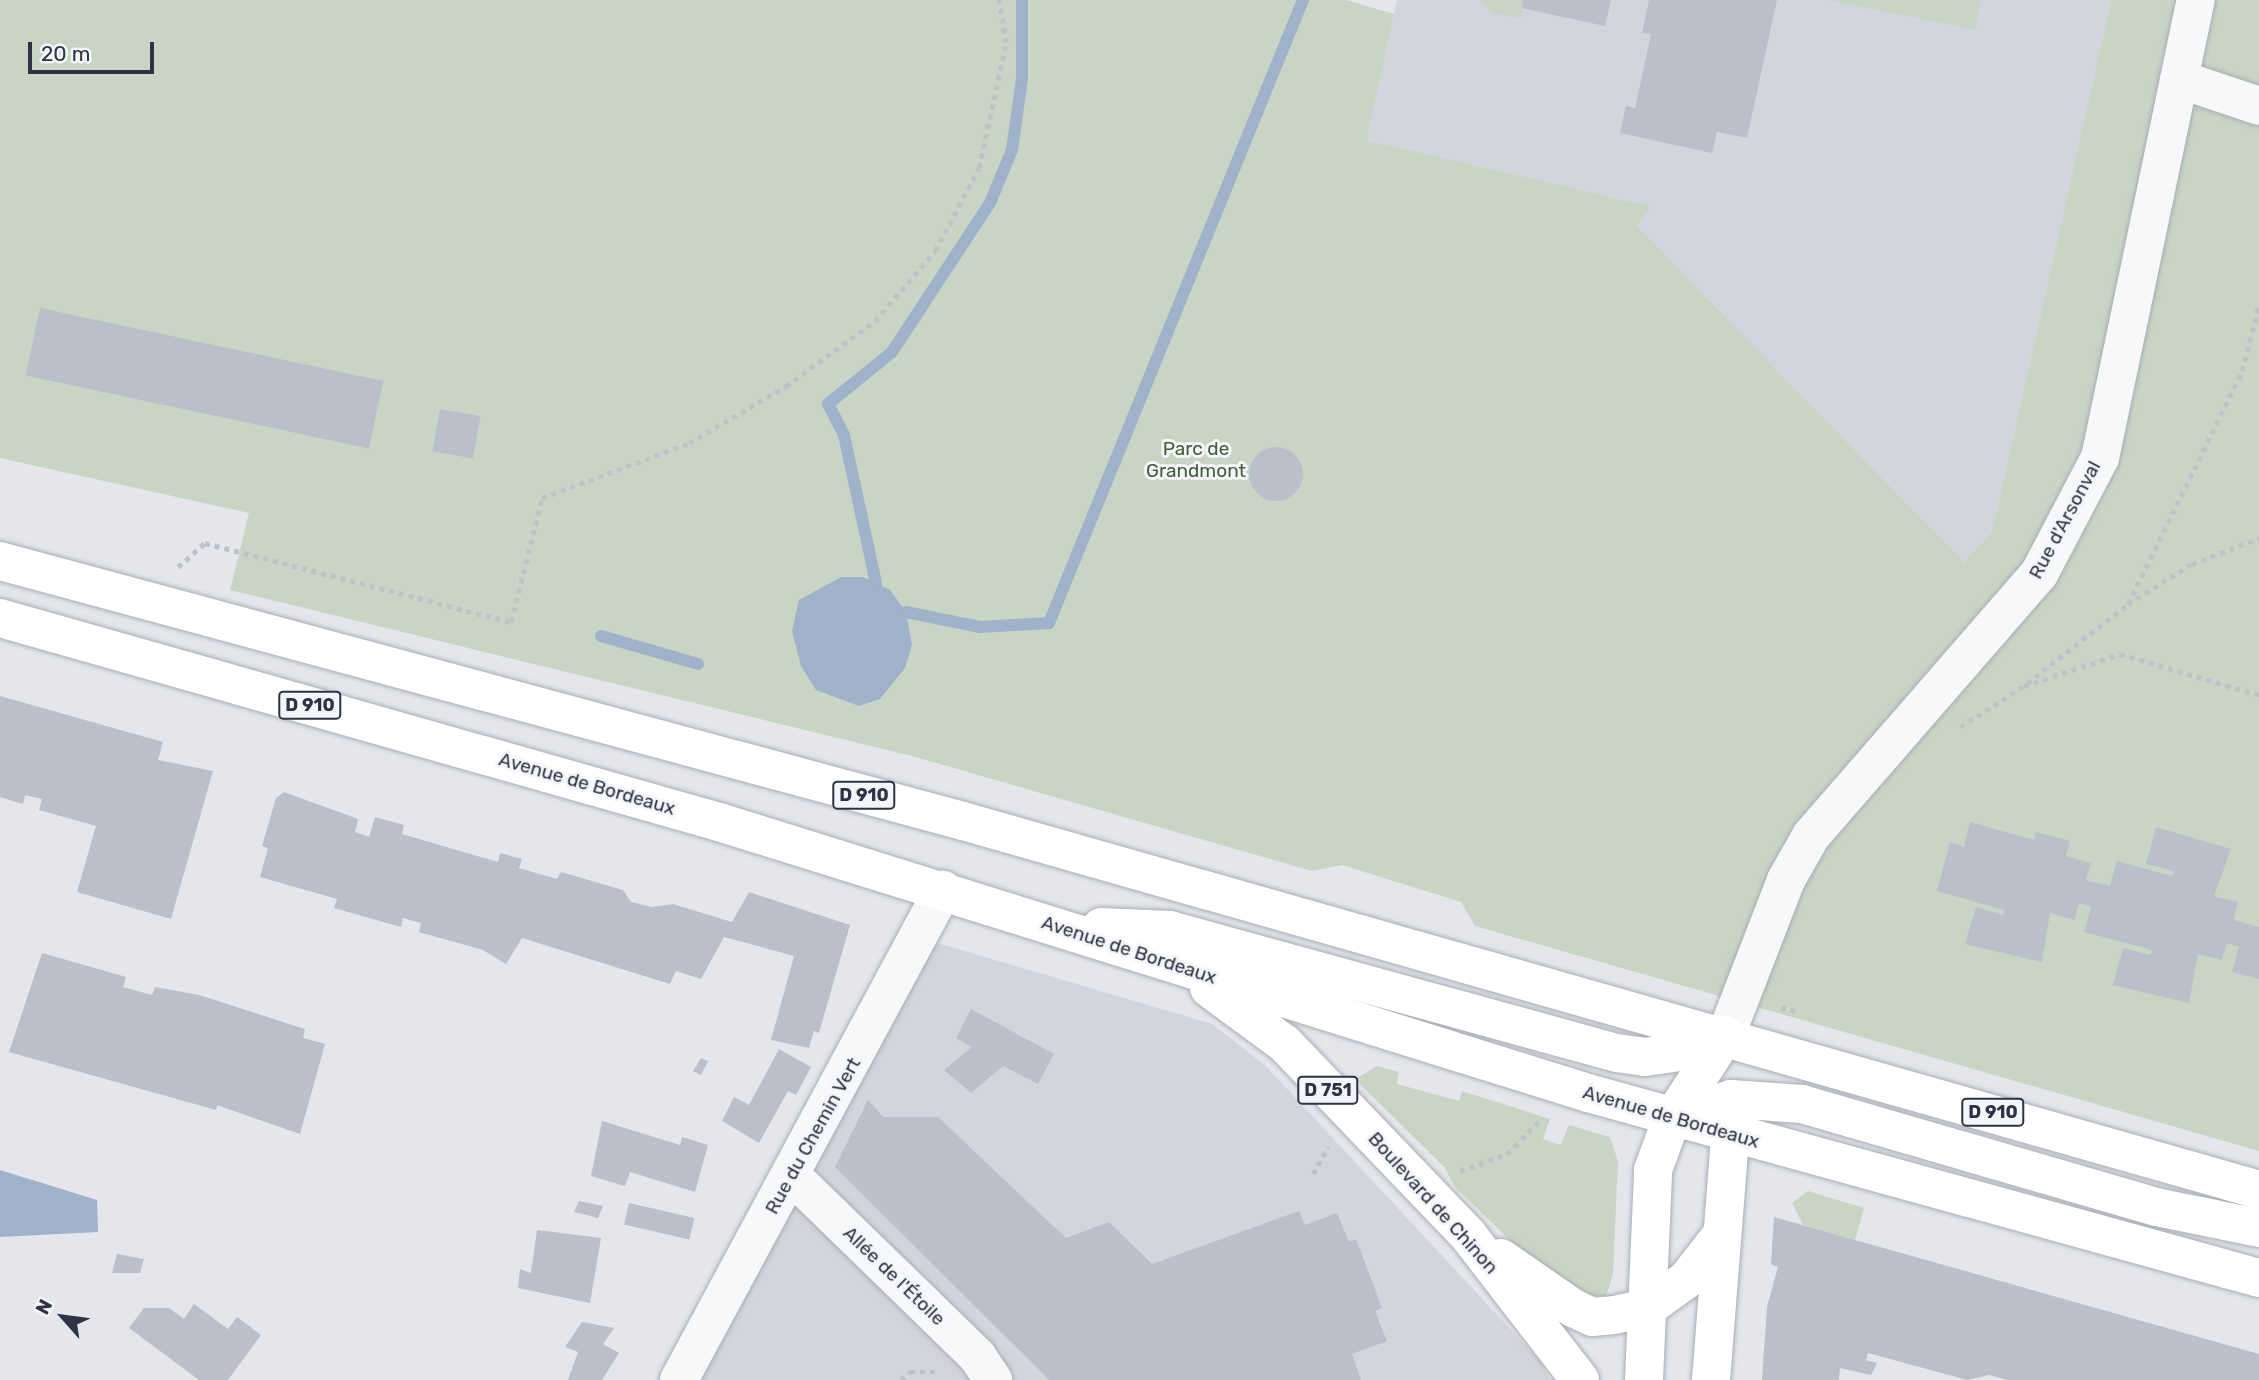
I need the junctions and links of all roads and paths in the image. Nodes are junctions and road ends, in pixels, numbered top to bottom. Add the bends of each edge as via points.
1 (999, 0) edge
2 (2196, 0) edge
3 (2179, 79) junction
4 (2259, 106) edge
5 (2259, 305) edge
6 (2259, 538) edge
7 (0, 561) edge
8 (175, 569) dead end
9 (2128, 604) junction
10 (0, 618) edge
11 (2024, 686) junction
12 (2259, 695) edge
13 (1955, 729) dead end
14 (943, 890) junction
15 (1050, 924) junction
16 (1172, 964) junction
17 (1726, 1035) junction
18 (1733, 1117) junction
19 (1543, 1118) dead end
20 (1672, 1118) junction
21 (791, 1175) junction
22 (2259, 1190) edge
23 (1427, 1191) junction
24 (2259, 1228) edge
25 (1468, 1235) junction
26 (1718, 1238) junction
27 (2259, 1278) edge
28 (1647, 1308) junction
29 (945, 1374) dead end
30 (679, 1380) edge
31 (901, 1380) edge
32 (993, 1380) edge
33 (1580, 1380) edge
34 (1644, 1380) edge
35 (1711, 1380) edge

1 - 8 path via 1006,43 979,168 935,251 875,321 786,386 688,443 542,498 512,622 205,543
2 - 3 street, Rue d'Arsonval
3 - 4 street
3 - 17 street, Rue d'Arsonval via 2100,458 2039,574 1811,836 1786,880
5 - 9 path via 2242,371
6 - 9 path via 2192,565
7 - 17 main road, D 910
9 - 11 path
10 - 14 main road, Avenue de Bordeaux / D 910
11 - 12 path via 2120,654
11 - 13 path
14 - 15 main road, Avenue de Bordeaux / D 910
14 - 21 street, Rue du Chemin Vert
15 - 16 main road, Avenue de Bordeaux / D 910
15 - 17 main road via 1170,930 1617,1053 1645,1057 1686,1051
16 - 20 main road, Avenue de Bordeaux / D 910
16 - 23 main road, Boulevard de Chinon / D 751 via 1284,1044
17 - 18 main road, D 751
17 - 20 main road
17 - 22 main road, D 910
18 - 20 main road, Avenue de Bordeaux / D 910
18 - 24 main road via 1802,1104 2156,1207
18 - 26 main road, D 751
18 - 27 main road, Avenue de Bordeaux / D 910
19 - 23 path via 1507,1154
20 - 28 main road via 1653,1170
21 - 30 street, Rue du Chemin Vert
21 - 32 street, Allée de l'Étoile via 977,1356
23 - 25 main road, Boulevard de Chinon / D 751
25 - 28 main road, D 751 via 1592,1317
25 - 33 main road, Boulevard de Chinon / D 751
26 - 28 main road, D 751 via 1687,1279
26 - 35 main road, D 751
28 - 34 main road
29 - 31 path via 910,1372

